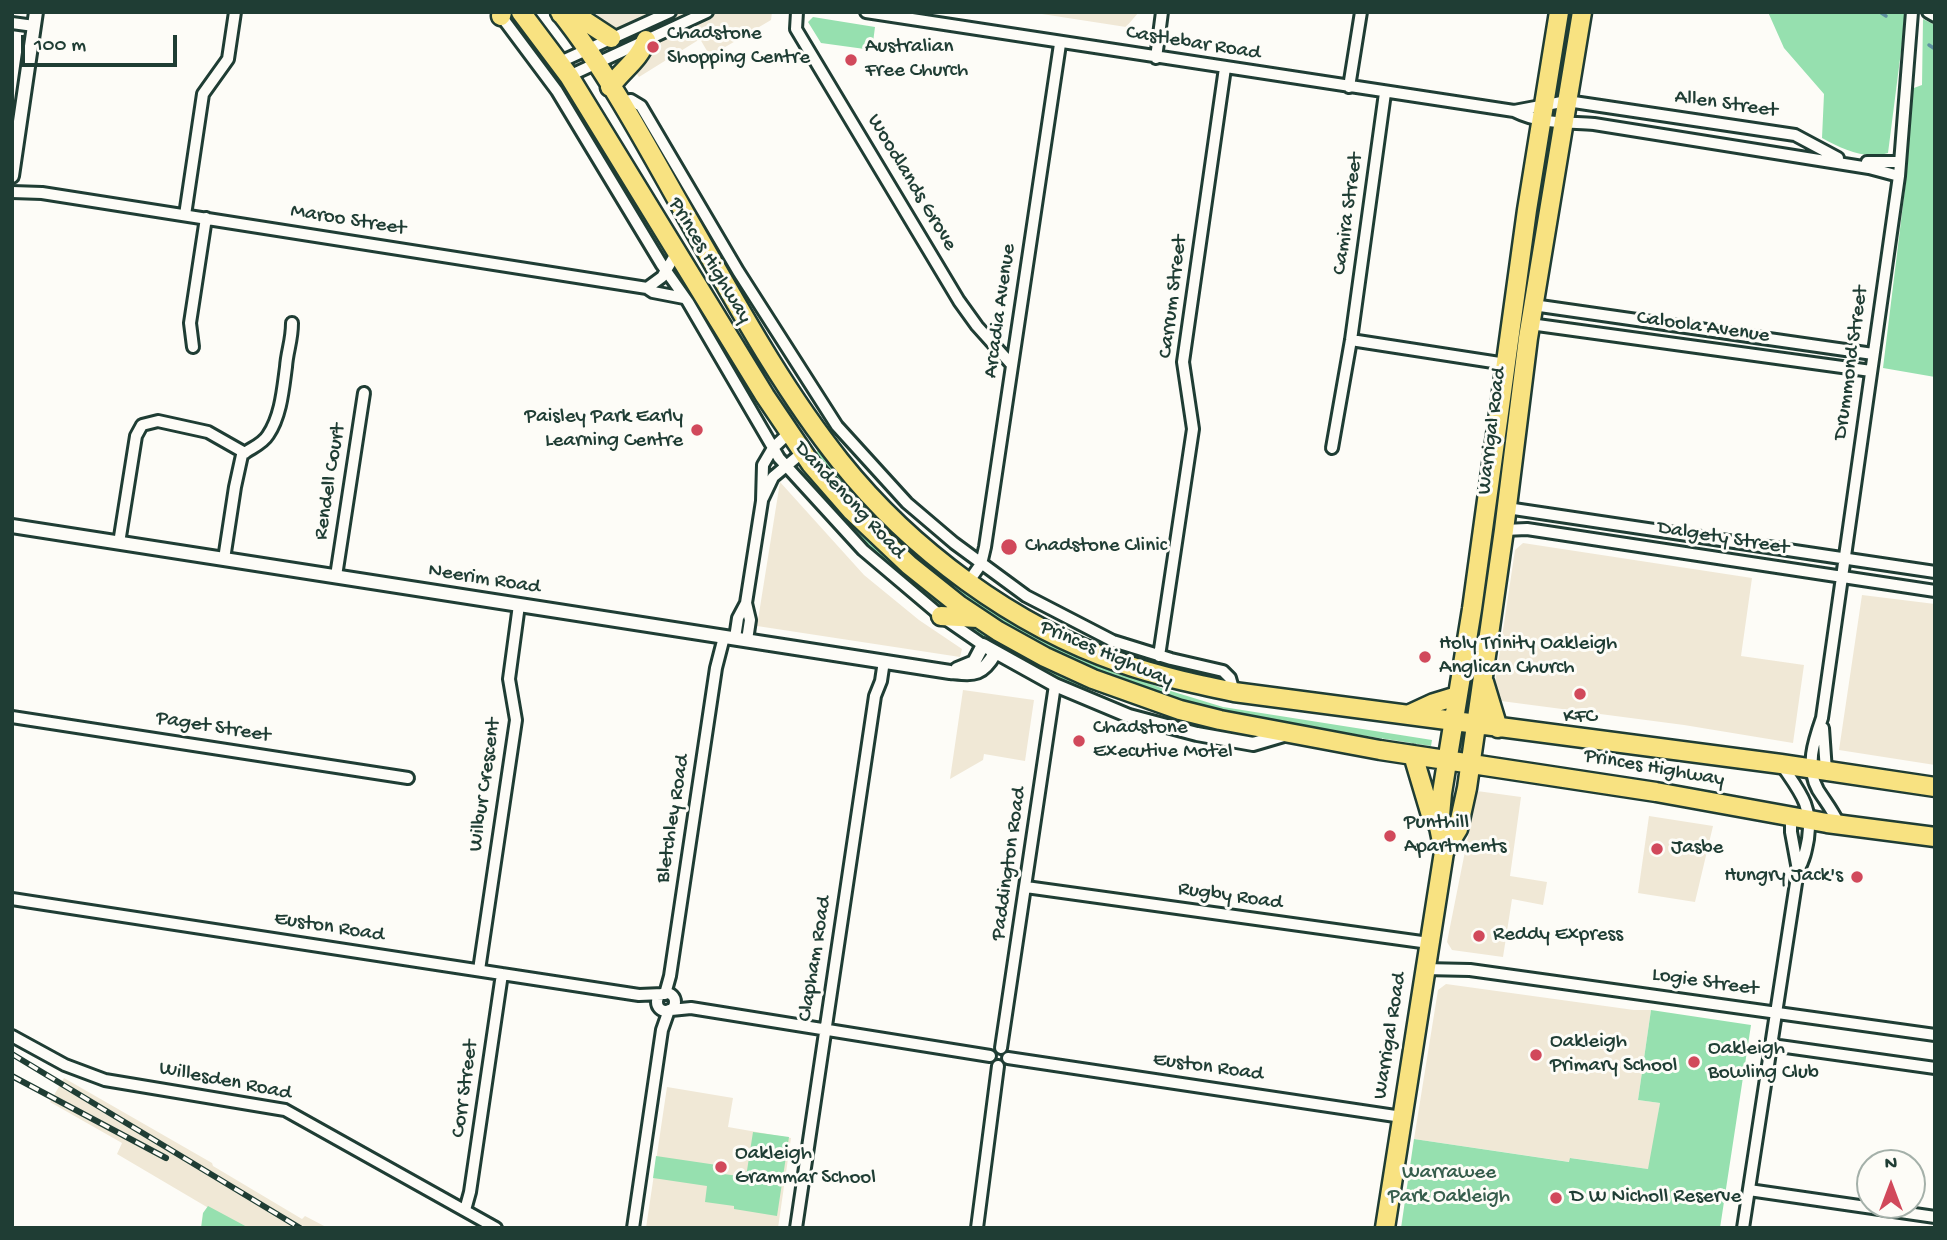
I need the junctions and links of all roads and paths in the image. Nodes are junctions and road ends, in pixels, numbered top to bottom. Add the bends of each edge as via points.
1 (36, 12) edge
2 (235, 12) edge
3 (521, 12) edge
4 (670, 12) edge
5 (707, 12) edge
6 (797, 12) edge
7 (866, 12) edge
8 (1163, 12) edge
9 (1361, 12) edge
10 (1559, 12) edge
11 (1582, 12) edge
12 (1912, 12) edge
13 (1928, 12) edge
14 (560, 13) edge
15 (500, 14) edge
16 (1935, 16) edge
17 (12, 23) edge
18 (34, 26) junction
19 (611, 38) junction
20 (646, 40) junction
21 (1060, 44) junction
22 (591, 57) junction
23 (1156, 58) junction
24 (1224, 68) junction
25 (564, 69) junction
26 (1349, 87) junction
27 (1385, 93) junction
28 (614, 94) junction
29 (1567, 101) junction
30 (1542, 114) junction
31 (1563, 124) junction
32 (1899, 162) junction
33 (12, 176) edge
34 (1899, 176) junction
35 (12, 185) edge
36 (12, 192) edge
37 (42, 193) junction
38 (185, 215) junction
39 (205, 218) junction
40 (677, 252) junction
41 (666, 271) junction
42 (647, 288) junction
43 (684, 298) junction
44 (1533, 305) junction
45 (292, 323) dead end
46 (1530, 324) junction
47 (1351, 340) junction
48 (193, 346) dead end
49 (1873, 354) junction
50 (1506, 363) junction
51 (1012, 365) junction
52 (1871, 371) junction
53 (786, 384) junction
54 (364, 393) dead end
55 (789, 433) junction
56 (773, 448) junction
57 (1332, 448) dead end
58 (803, 452) junction
59 (245, 453) junction
60 (786, 466) junction
61 (762, 500) junction
62 (1507, 508) junction
63 (12, 526) edge
64 (1504, 530) junction
65 (119, 543) junction
66 (224, 559) junction
67 (1844, 559) junction
68 (981, 564) junction
69 (1935, 572) edge
70 (336, 576) junction
71 (1843, 577) junction
72 (969, 581) junction
73 (1935, 591) edge
74 (519, 605) junction
75 (941, 616) junction
76 (978, 618) junction
77 (731, 638) junction
78 (983, 645) junction
79 (995, 653) junction
80 (1159, 656) junction
81 (880, 661) junction
82 (950, 672) junction
83 (1482, 675) junction
84 (1055, 685) junction
85 (1234, 692) junction
86 (1457, 696) junction
87 (1408, 715) junction
88 (12, 717) edge
89 (1453, 722) junction
90 (1476, 725) junction
91 (1498, 728) junction
92 (1287, 734) junction
93 (1413, 755) junction
94 (1447, 760) junction
95 (1471, 763) junction
96 (1782, 764) junction
97 (1819, 770) junction
98 (408, 778) dead end
99 (1935, 787) edge
100 (1791, 817) junction
101 (1810, 820) junction
102 (1839, 824) junction
103 (1439, 827) junction
104 (1935, 837) edge
105 (1444, 852) junction
106 (1798, 870) junction
107 (1026, 887) junction
108 (12, 899) edge
109 (1426, 956) junction
110 (479, 971) junction
111 (502, 974) junction
112 (639, 995) junction
113 (668, 995) junction
114 (691, 1008) junction
115 (665, 1009) junction
116 (1777, 1013) junction
117 (825, 1031) junction
118 (1935, 1035) edge
119 (12, 1036) edge
120 (1772, 1045) junction
121 (1004, 1053) junction
122 (990, 1056) junction
123 (998, 1066) junction
124 (1935, 1068) edge
125 (1402, 1117) junction
126 (1749, 1190) junction
127 (465, 1210) junction
128 (1935, 1217) edge
129 (496, 1228) edge
130 (633, 1228) edge
131 (796, 1228) edge
132 (976, 1228) edge
133 (1385, 1228) edge
134 (1743, 1228) edge

1 - 18 street
2 - 38 street via 228,59 203,94
3 - 25 highway, Princes Highway
4 - 19 street
5 - 20 street
6 - 51 street, Woodlands Grove via 796,29 959,301
7 - 21 street, Castlebar Road
8 - 23 street
9 - 26 street
10 - 30 highway, Warrigal Road
11 - 29 highway, Warrigal Road
12 - 32 street, Drummond Street
13 - 16 street
14 - 19 highway via 582,19
14 - 22 highway, Princes Highway
15 - 41 street, Dandenong Road via 557,91
17 - 18 street
18 - 33 street
19 - 22 street
20 - 22 street
20 - 28 highway
21 - 23 street, Castlebar Road
21 - 51 street, Arcadia Avenue
22 - 25 street
22 - 25 street
22 - 28 highway, Princes Highway
23 - 24 street, Castlebar Road
24 - 26 street, Castlebar Road
24 - 80 street, Carrum Street via 1183,362 1193,429
25 - 40 highway, Princes Highway
26 - 27 street, Castlebar Road
27 - 30 street, Castlebar Road
27 - 47 street, Camira Street
28 - 53 highway, Princes Highway
28 - 68 street, Dandenong Road via 640,106 837,426 907,503
29 - 30 street, Allen Street
29 - 31 highway, Warrigal Road
29 - 32 street, Allen Street via 1790,134 1834,157
30 - 31 street, Allen Street
30 - 50 highway, Warrigal Road
31 - 34 street, Allen Street via 1594,124
31 - 44 highway, Warrigal Road
32 - 34 street, Drummond Street
34 - 49 street, Drummond Street
35 - 37 street, Maroo Street
36 - 37 street, Maroo Street
37 - 38 street, Maroo Street
38 - 39 street, Maroo Street
39 - 42 street, Maroo Street
39 - 48 street via 190,323
40 - 41 street
40 - 55 highway, Princes Highway
41 - 42 street
41 - 43 street, Dandenong Road
42 - 43 street, Maroo Street
43 - 56 street, Dandenong Road
44 - 46 highway, Warrigal Road
44 - 49 street, Caloola Avenue
45 - 59 street via 284,389 271,430
46 - 52 street, Caloola Avenue
46 - 62 highway, Warrigal Road
47 - 50 street
47 - 57 street, Camira Street
49 - 52 street, Drummond Street
50 - 86 highway, Warrigal Road
51 - 68 street, Arcadia Avenue
52 - 67 street, Drummond Street
53 - 58 highway via 786,405 806,438
53 - 72 highway, Princes Highway via 820,435 878,503
54 - 70 street, Rendell Court
55 - 56 street
55 - 58 highway, Princes Highway
56 - 60 street, Dandenong Road
56 - 61 street, Bletchley Road via 763,465
58 - 60 street
58 - 76 highway, Princes Highway via 882,541
59 - 65 street via 208,432 158,421 142,425 136,436
59 - 66 street
60 - 61 street via 773,477
60 - 75 street, Dandenong Road via 863,550
61 - 77 street, Bletchley Road via 746,603 750,620
62 - 64 highway, Warrigal Road
62 - 67 street, Dalgety Street
63 - 65 street, Neerim Road
64 - 71 street, Dalgety Street via 1527,529
64 - 83 highway, Warrigal Road
65 - 66 street, Neerim Road
66 - 70 street, Neerim Road
67 - 69 street, Dalgety Street
67 - 71 street, Drummond Street
68 - 72 street, Arcadia Avenue
68 - 80 street, Dandenong Road via 1050,610 1113,641
70 - 74 street, Neerim Road
71 - 73 street, Dalgety Street
71 - 97 street, Drummond Street via 1812,757
72 - 85 highway, Princes Highway via 1026,618 1104,656 1155,674
74 - 77 street, Neerim Road
74 - 110 street, Wilbur Crescent via 509,680 516,720
75 - 76 highway
75 - 78 street, Dandenong Road
76 - 92 highway, Princes Highway via 1045,657 1116,688 1180,710
77 - 81 street, Neerim Road
77 - 113 street, Bletchley Road via 716,668
78 - 79 street, Dandenong Road
78 - 82 street via 974,662
79 - 82 street, Neerim Road via 984,669 973,674
79 - 84 street, Dandenong Road
80 - 85 street, Dandenong Road via 1223,671
81 - 82 street, Neerim Road
81 - 117 street, Clapham Road
83 - 90 highway, Warrigal Road
83 - 91 highway
84 - 92 street, Dandenong Road via 1129,716 1197,734 1253,744
84 - 107 street, Paddington Road
85 - 87 highway, Princes Highway
86 - 87 highway
86 - 89 highway, Warrigal Road
87 - 89 highway, Princes Highway
88 - 98 street, Paget Street
89 - 90 highway, Princes Highway
89 - 94 highway, Warrigal Road
90 - 91 highway, Princes Highway
90 - 95 highway, Warrigal Road
91 - 96 highway, Princes Highway
92 - 93 highway, Princes Highway
93 - 94 highway, Princes Highway
93 - 103 highway
94 - 95 highway, Princes Highway
94 - 103 highway, Warrigal Road
95 - 100 highway, Princes Highway
95 - 105 highway, Warrigal Road via 1458,829
96 - 97 highway, Princes Highway
96 - 101 street via 1806,802
97 - 99 highway, Princes Highway
97 - 102 street via 1819,790
100 - 101 highway, Princes Highway
100 - 106 street
101 - 102 highway, Princes Highway
101 - 106 street
102 - 104 highway, Princes Highway
103 - 105 highway, Warrigal Road
105 - 109 highway, Warrigal Road
106 - 116 street
107 - 109 street, Rugby Road
107 - 121 street, Paddington Road
108 - 110 street, Euston Road
109 - 116 street, Logie Street via 1470,970
109 - 125 highway, Warrigal Road
110 - 111 street, Euston Road
111 - 112 street, Euston Road
111 - 127 street, Corr Street
112 - 113 street, Euston Road
112 - 115 street, Euston Road
113 - 114 street
113 - 115 street via 675,1003
113 - 115 street via 658,1000
114 - 115 street
114 - 117 street
115 - 130 street
116 - 118 street, Logie Street
116 - 120 street
117 - 122 street
117 - 131 street, Clapham Road
119 - 127 street, Willesden Road via 65,1065 105,1080 285,1110
120 - 124 street
120 - 126 street
121 - 122 street via 993,1051
121 - 123 street via 1004,1065
121 - 125 street, Euston Road
122 - 123 street
123 - 132 street
125 - 133 highway, Warrigal Road
126 - 128 street
126 - 134 street
127 - 129 street, Willesden Road

